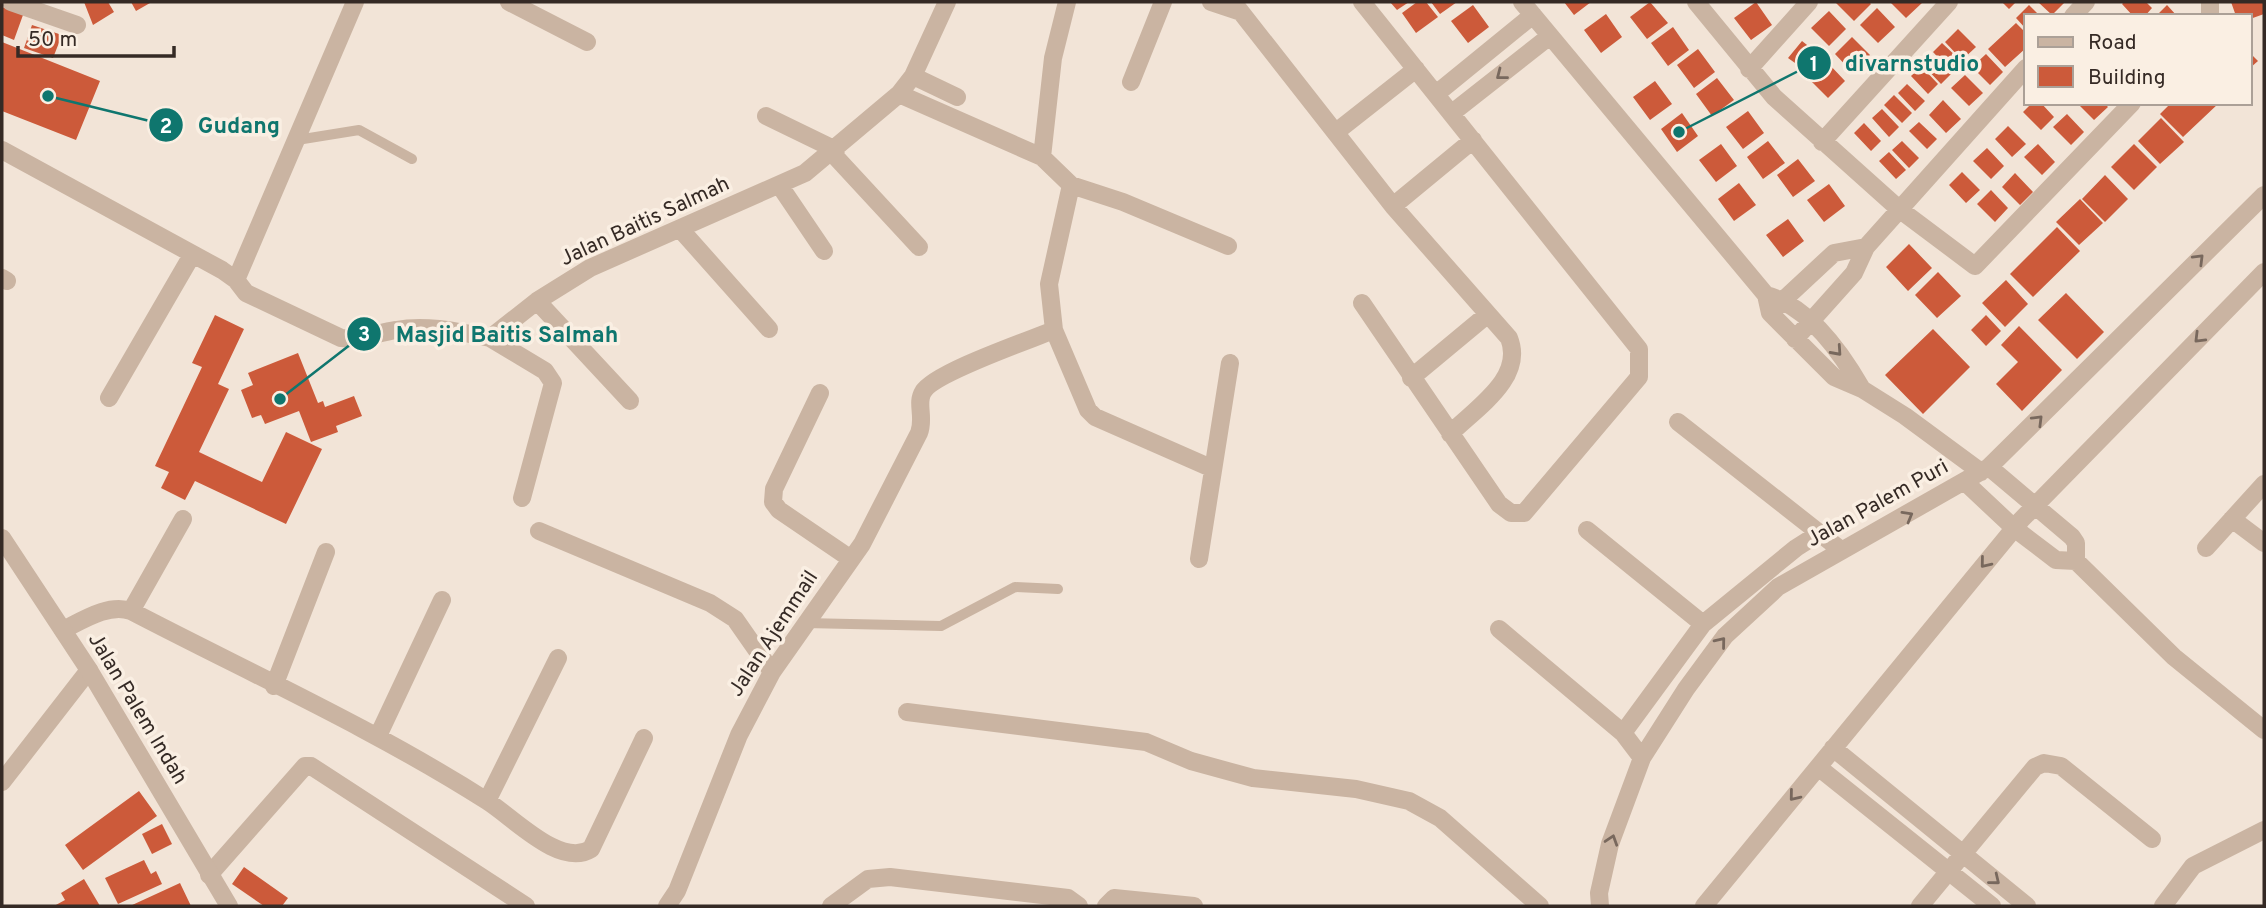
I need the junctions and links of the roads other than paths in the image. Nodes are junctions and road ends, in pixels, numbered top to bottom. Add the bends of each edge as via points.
1 (11, 2) edge
2 (355, 2) edge
3 (509, 2) edge
4 (947, 2) edge
5 (1067, 2) edge
6 (1163, 2) edge
7 (1211, 2) edge
8 (1362, 2) edge
9 (1696, 2) edge
10 (1809, 2) edge
11 (1949, 2) edge
12 (1237, 7) edge
13 (1528, 8) edge
14 (77, 25) dead end
15 (1550, 36) junction
16 (587, 42) dead end
17 (1416, 69) junction
18 (1749, 69) junction
19 (2024, 70) edge
20 (914, 76) junction
21 (1131, 82) dead end
22 (899, 94) junction
23 (1436, 94) junction
24 (957, 97) dead end
25 (2130, 105) edge
26 (1452, 113) junction
27 (766, 116) dead end
28 (1336, 132) junction
29 (297, 140) junction
30 (1473, 140) junction
31 (1822, 142) junction
32 (2, 150) edge
33 (834, 151) junction
34 (1042, 157) junction
35 (412, 159) dead end
36 (1071, 185) junction
37 (780, 186) junction
38 (2264, 195) edge
39 (1393, 205) junction
40 (1899, 209) junction
41 (681, 230) junction
42 (1228, 246) dead end
43 (919, 247) dead end
44 (1866, 247) junction
45 (824, 251) dead end
46 (192, 255) junction
47 (2264, 272) edge
48 (236, 280) junction
49 (1766, 295) junction
50 (1784, 300) junction
51 (537, 302) junction
52 (1362, 303) dead end
53 (1770, 313) junction
54 (1488, 314) junction
55 (1810, 321) junction
56 (769, 329) dead end
57 (1054, 330) junction
58 (490, 338) junction
59 (1795, 339) junction
60 (1230, 363) dead end
61 (1411, 378) junction
62 (1861, 388) junction
63 (820, 393) dead end
64 (109, 398) dead end
65 (630, 401) dead end
66 (1678, 422) dead end
67 (1450, 434) junction
68 (1211, 468) junction
69 (1985, 470) junction
70 (1965, 482) junction
71 (2264, 484) edge
72 (522, 498) dead end
73 (2035, 504) junction
74 (183, 519) dead end
75 (2232, 519) junction
76 (2014, 528) junction
77 (1587, 530) dead end
78 (539, 531) dead end
79 (1818, 534) junction
80 (2, 538) edge
81 (2264, 543) edge
82 (2206, 548) dead end
83 (1841, 550) junction
84 (326, 552) dead end
85 (851, 559) junction
86 (1199, 559) dead end
87 (2076, 561) junction
88 (1059, 589) dead end
89 (442, 600) dead end
90 (131, 611) junction
91 (805, 623) junction
92 (1703, 624) junction
93 (1499, 629) dead end
94 (63, 630) junction
95 (558, 658) dead end
96 (89, 670) junction
97 (772, 672) junction
98 (274, 686) junction
99 (907, 712) dead end
100 (2264, 730) edge
101 (1623, 733) junction
102 (378, 736) junction
103 (644, 738) dead end
104 (1833, 748) junction
105 (1642, 758) junction
106 (1818, 767) junction
107 (2, 782) edge
108 (487, 802) junction
109 (2264, 830) edge
110 (2152, 839) dead end
111 (1962, 853) junction
112 (1948, 871) junction
113 (209, 875) junction
114 (229, 906) edge
115 (526, 906) edge
116 (667, 906) edge
117 (831, 906) edge
118 (1079, 906) edge
119 (1106, 906) edge
120 (1194, 906) edge
121 (1539, 906) edge
122 (1600, 906) edge
123 (1704, 906) edge
124 (1920, 906) edge
125 (1992, 906) edge
126 (2027, 906) edge
127 (2163, 906) edge

1 - 14 street
2 - 29 street
3 - 16 street
4 - 20 street, Jalan Baitis Salmah
5 - 34 street via 1053,58
6 - 21 street
7 - 12 street
8 - 17 street
9 - 18 street
10 - 18 street
11 - 31 street
12 - 28 street
13 - 15 street
13 - 23 street
15 -> 26 street
15 - 49 street
17 - 23 street
17 - 28 street
18 - 31 street
19 - 40 street
20 - 22 street, Jalan Baitis Salmah
20 - 24 street
22 - 33 street, Jalan Baitis Salmah
22 - 34 street
23 - 26 street
25 - 40 street via 1975,266
26 - 30 street
27 - 33 street
28 - 39 street
29 - 35 lane via 359,130
29 - 48 street
30 - 39 street
30 - 67 street via 1639,349 1641,367 1639,377 1524,513 1511,513 1499,504
31 - 40 street
32 - 46 street
33 - 37 street, Jalan Baitis Salmah
33 - 43 street
34 - 36 street
36 - 42 street
36 - 57 street via 1049,284
37 - 41 street, Jalan Baitis Salmah
37 - 45 street
69 -> 38 street, Jalan Palem Puri
39 - 54 street
40 - 44 street
41 - 51 street, Jalan Baitis Salmah via 590,268
41 - 56 street
44 - 50 street via 1833,253
44 - 55 street via 1854,273
46 - 48 street
46 - 64 street
47 -> 73 street
48 - 58 street via 246,293 341,338 357,340 398,329 447,330
49 - 50 street
49 - 53 street
50 - 53 street
50 - 55 street
51 - 58 street, Jalan Baitis Salmah
51 - 65 street
52 - 61 street
53 - 59 street
54 - 61 street
54 - 67 street via 1509,338 1514,363 1506,378
55 - 59 street
55 -> 62 street via 1847,363
57 - 68 street via 1095,417
57 - 85 street, Jalan Ajemmail via 930,384 920,398 924,421 919,433
58 - 72 street via 545,371 553,383
59 - 62 street via 1834,377
60 - 68 street
61 - 67 street
62 - 69 street
63 - 85 street via 774,489 773,502
66 - 79 street
68 - 86 street
69 - 70 street, Jalan Palem Puri
69 - 73 street
70 - 76 street
83 -> 70 street, Jalan Palem Puri via 1863,542
71 - 75 street
73 - 76 street
73 - 87 street via 2072,537
74 - 90 street
75 - 81 street
75 - 82 street
76 - 87 street via 2056,560
76 -> 104 street
77 - 92 street
78 - 97 street via 710,603 735,619
79 - 83 street
79 - 92 street
80 - 94 street, Jalan Palem Indah
105 -> 83 street, Jalan Palem Puri via 1726,636 1778,587
84 - 98 street
85 - 91 street, Jalan Ajemmail
87 - 100 street via 2174,657
88 - 91 lane via 1029,586 1008,590 941,626
89 - 102 street
90 - 94 street via 111,609
90 - 98 street
91 - 97 street, Jalan Ajemmail
92 - 101 street
93 - 101 street
94 - 96 street, Jalan Palem Indah
95 - 108 street
96 - 107 street
96 - 113 street, Jalan Palem Indah
97 - 116 street, Jalan Ajemmail via 739,735
98 - 102 street
99 - 121 street via 1146,742 1191,761 1253,778 1356,789 1409,801 1449,826
101 - 105 street
102 - 108 street
103 - 108 street via 591,849 583,854 562,854
104 - 106 street
104 - 111 street
122 -> 105 street, Jalan Palem Puri via 1610,844
106 - 112 street
106 -> 123 street
109 - 127 street via 2193,866
110 - 111 street via 2061,766 2044,763 2035,767
111 - 112 street
111 -> 126 street
112 - 124 street
112 - 125 street
113 - 114 street, Jalan Palem Indah
113 - 115 street via 304,766 312,766
117 - 118 street via 868,879 890,877 1068,898
119 - 120 street via 1114,898

